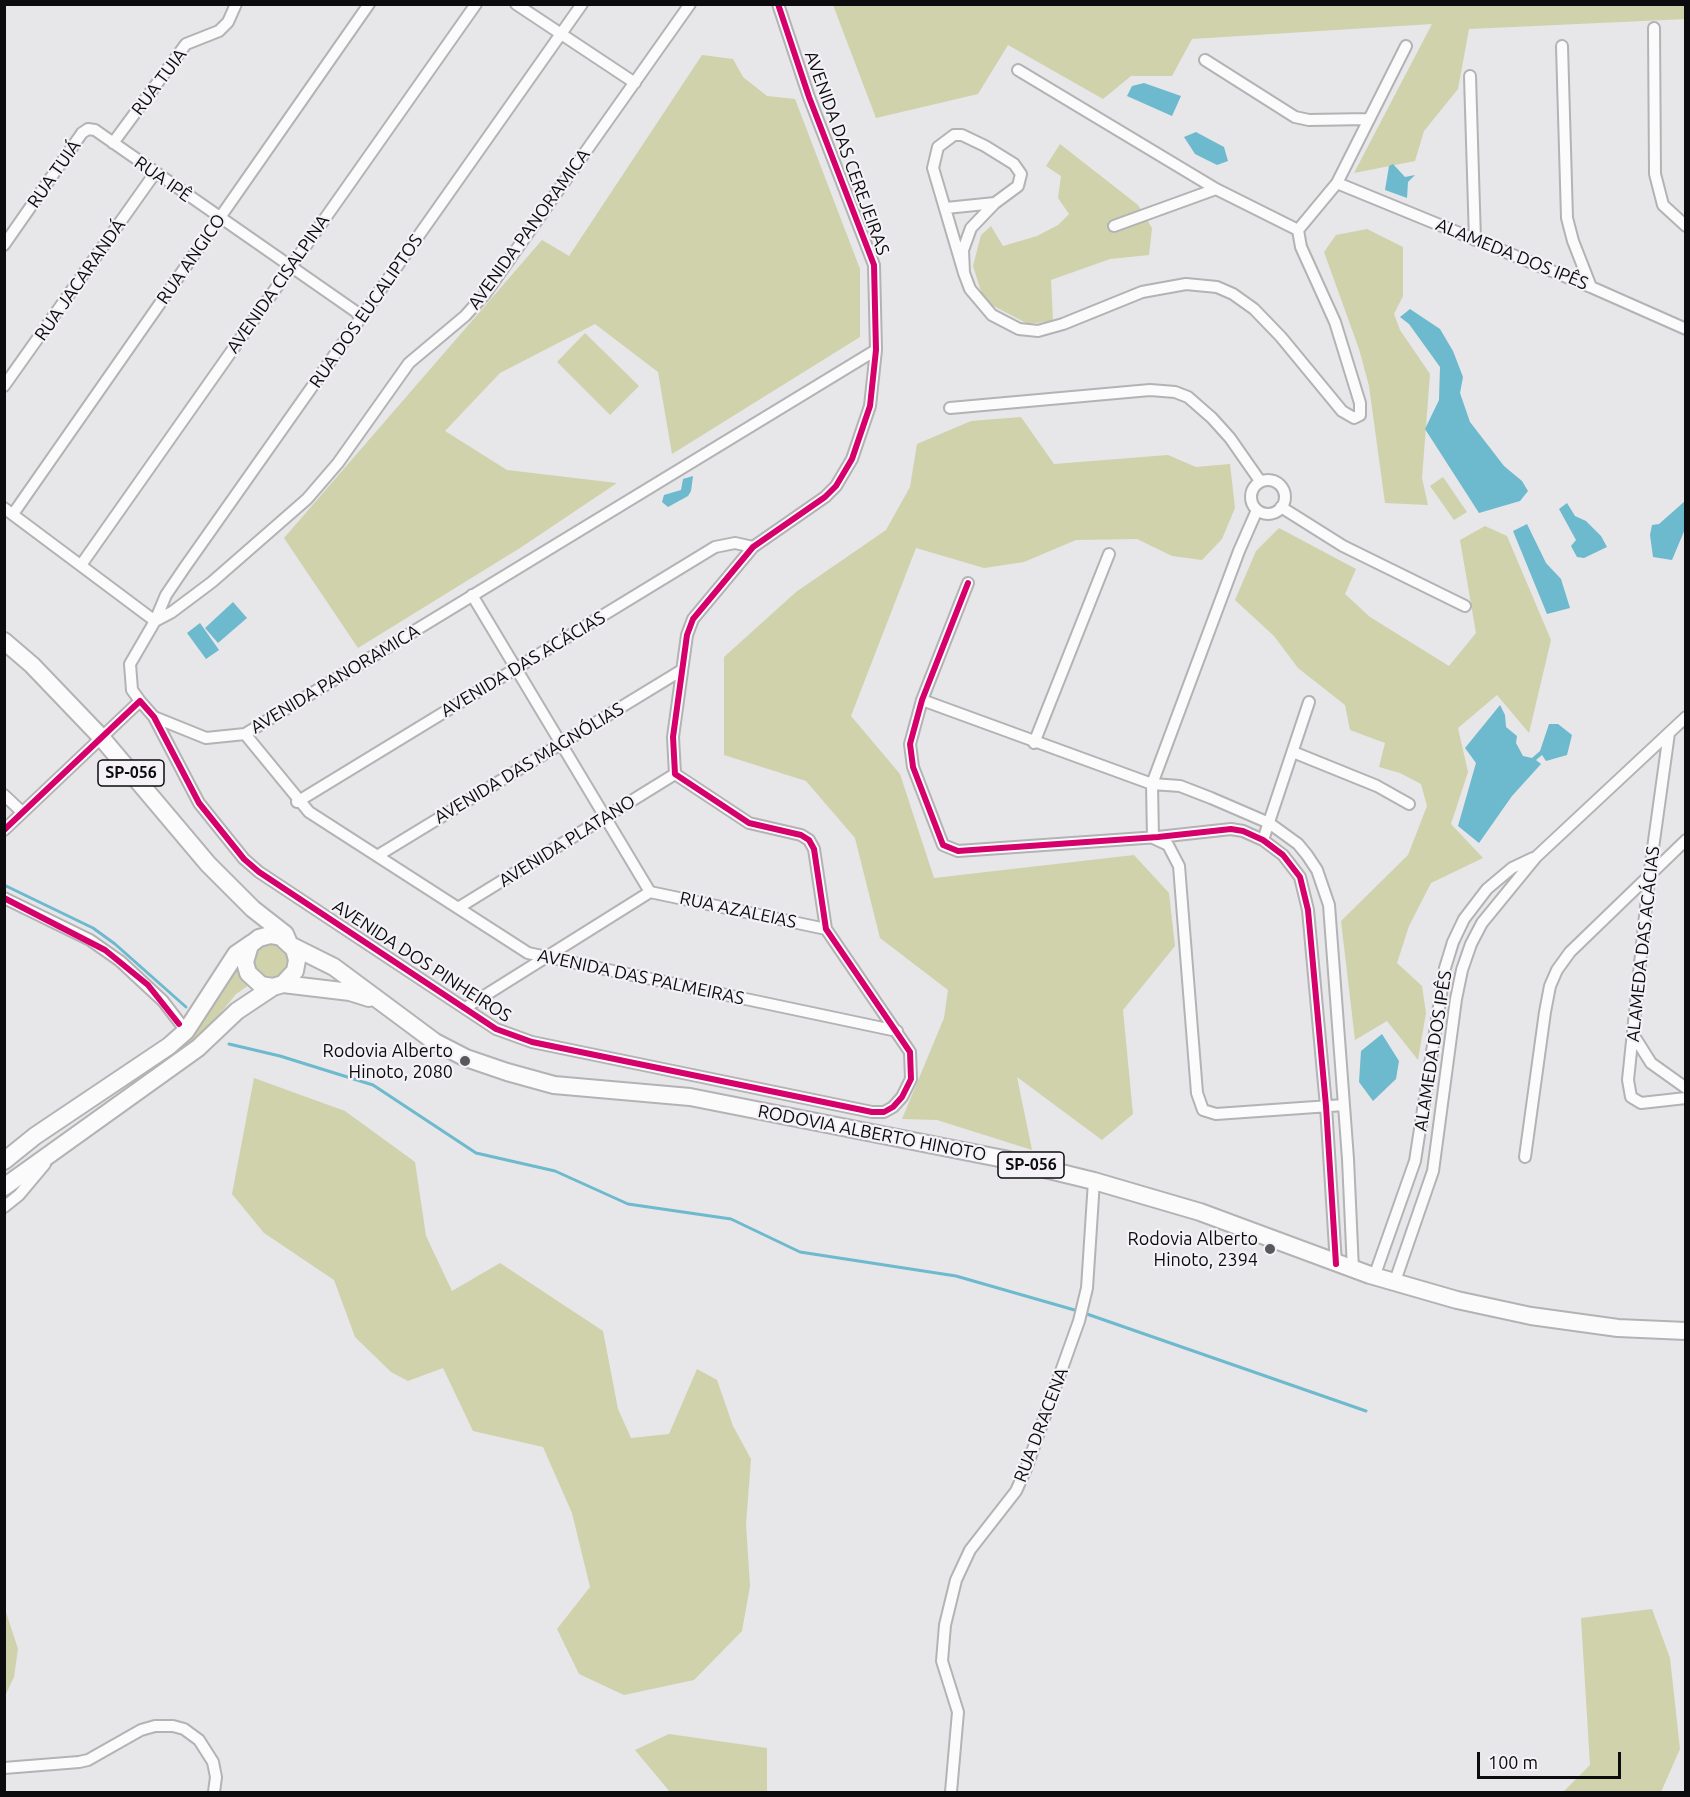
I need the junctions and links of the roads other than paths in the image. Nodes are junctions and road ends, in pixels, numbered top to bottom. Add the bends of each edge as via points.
1 (236, 4) edge
2 (369, 4) edge
3 (476, 4) edge
4 (516, 4) edge
5 (582, 4) edge
6 (690, 4) edge
7 (778, 4) edge
8 (1654, 28) dead end
9 (561, 35) junction
10 (1406, 46) dead end
11 (1562, 46) dead end
12 (1205, 60) dead end
13 (1018, 70) dead end
14 (1470, 76) dead end
15 (635, 83) junction
16 (1369, 119) junction
17 (82, 133) joint
18 (113, 143) junction
19 (154, 173) junction
20 (1337, 183) junction
21 (1216, 189) junction
22 (995, 203) junction
23 (946, 208) junction
24 (220, 218) junction
25 (1114, 226) dead end
26 (1686, 226) edge
27 (1298, 230) junction
28 (1475, 240) junction
29 (4, 245) edge
30 (290, 267) junction
31 (964, 273) junction
32 (1591, 287) junction
33 (362, 316) junction
34 (1686, 329) edge
35 (876, 350) junction
36 (4, 386) edge
37 (950, 408) dead end
38 (1260, 481) junction
39 (1281, 507) junction
40 (1257, 510) junction
41 (9, 511) edge
42 (753, 547) junction
43 (1109, 554) dead end
44 (81, 565) junction
45 (968, 582) dead end
46 (472, 595) junction
47 (1465, 606) dead end
48 (155, 621) junction
49 (4, 641) edge
50 (516, 668) junction
51 (682, 670) junction
52 (922, 700) junction
53 (140, 701) junction
54 (1309, 702) dead end
55 (154, 717) junction
56 (1686, 717) edge
57 (1669, 733) junction
58 (244, 734) junction
59 (100, 736) junction
60 (561, 743) junction
61 (1034, 743) junction
62 (1293, 753) junction
63 (675, 774) junction
64 (1152, 784) junction
65 (4, 795) edge
66 (297, 802) junction
67 (1409, 804) dead end
68 (21, 811) junction
69 (606, 818) junction
70 (1269, 824) junction
71 (4, 830) edge
72 (1153, 837) junction
73 (1263, 840) junction
74 (1686, 840) edge
75 (377, 856) junction
76 (1536, 857) junction
77 (1649, 877) junction
78 (650, 892) junction
79 (4, 898) edge
80 (458, 908) junction
81 (254, 909) junction
82 (826, 929) junction
83 (255, 941) junction
84 (290, 944) junction
85 (543, 958) junction
86 (278, 985) junction
87 (381, 1002) junction
88 (465, 1008) junction
89 (186, 1031) junction
90 (897, 1031) junction
91 (1634, 1036) junction
92 (1686, 1088) edge
93 (1686, 1098) edge
94 (1344, 1105) junction
95 (1326, 1106) junction
96 (67, 1141) junction
97 (1347, 1153) junction
98 (1329, 1154) junction
99 (1525, 1157) dead end
100 (4, 1161) edge
101 (1415, 1161) junction
102 (1434, 1165) junction
103 (1349, 1179) junction
104 (1094, 1181) junction
105 (1332, 1182) junction
106 (4, 1187) edge
107 (1402, 1201) junction
108 (4, 1207) edge
109 (1421, 1208) junction
110 (1336, 1264) junction
111 (1353, 1269) junction
112 (1374, 1277) junction
113 (1394, 1284) junction
114 (1686, 1331) edge
115 (4, 1768) edge
116 (214, 1792) edge
117 (951, 1792) edge

1 - 18 street, RUA TUIA via 219,31 186,44
2 - 24 street, RUA ANGICO
3 - 30 street, AVENIDA CISALPINA
4 - 9 street
5 - 9 street, RUA DOS EUCALIPTOS
6 - 15 street, AVENIDA PANORAMICA
7 - 35 street, AVENIDA DAS CEREJEIRAS via 813,108 868,245 876,289
8 - 26 street via 1655,174 1663,205
9 - 15 street
9 - 33 street, RUA DOS EUCALIPTOS
10 - 16 street
11 - 32 street via 1567,218
12 - 16 street via 1295,117
13 - 21 street
14 - 28 street
15 - 48 street, AVENIDA PANORAMICA via 485,294 409,363 338,463 307,499 212,582
16 - 20 street
17 - 18 street, RUA IPÊ via 95,130
17 - 29 street, RUA TUIÁ
18 - 19 street, RUA IPÊ
19 - 24 street, RUA IPÊ
19 - 36 street, RUA JACARANDÁ
20 - 27 street
20 - 28 street, ALAMEDA DOS IPÊS
21 - 25 street
21 - 27 street
22 - 23 street
22 - 23 street via 1018,186 1019,169 985,146 954,135 938,147 933,160
22 - 31 street via 970,228 963,250
23 - 31 street
24 - 30 street, RUA IPÊ
24 - 41 street, RUA ANGICO
27 - 31 street via 1301,247 1335,322 1360,403 1358,417 1342,411 1254,309 1217,287 1186,284 1142,292 1049,329 1027,332 988,313
28 - 32 street, ALAMEDA DOS IPÊS
30 - 33 street, RUA IPÊ
30 - 44 street, AVENIDA CISALPINA
32 - 34 street, ALAMEDA DOS IPÊS
33 - 48 street, RUA DOS EUCALIPTOS via 166,595
35 - 42 street, AVENIDA DAS CEREJEIRAS via 870,406 836,486
35 - 46 street, AVENIDA PANORAMICA
37 - 38 street via 1150,390 1175,392 1188,397 1212,418
38 - 39 street via 1274,480 1282,487 1285,497
38 - 40 street via 1250,498
39 - 40 street via 1270,514
39 - 47 street via 1343,546
40 - 64 street
41 - 44 street
42 - 50 street, AVENIDA DAS ACÁCIAS via 735,543 715,547
42 - 51 street, AVENIDA DAS CEREJEIRAS via 693,619
43 - 61 street
44 - 48 street
45 - 52 street
46 - 50 street
46 - 58 street, AVENIDA PANORAMICA
48 - 53 street, AVENIDA PANORAMICA via 130,664 132,690
49 - 59 main road, RODOVIA ALBERTO HINOTO / SP-056
50 - 60 street
50 - 66 street, AVENIDA DAS ACÁCIAS
51 - 60 street, AVENIDA DAS MAGNÓLIAS
51 - 63 street, AVENIDA DAS CEREJEIRAS via 673,737
52 - 61 street
52 - 72 street via 912,730 910,755 938,837 949,849
53 - 55 street, AVENIDA DOS PINHEIROS
53 - 59 street
54 - 62 street
55 - 58 street, AVENIDA PANORAMICA via 206,738
55 - 88 street, AVENIDA DOS PINHEIROS via 199,803 244,859 276,885
56 - 57 street, ALAMEDA DOS IPÊS
57 - 76 street, ALAMEDA DOS IPÊS
57 - 77 street, ALAMEDA DAS ACÁCIAS
58 - 66 street, AVENIDA DAS PALMEIRAS
59 - 68 street
59 - 81 main road, RODOVIA ALBERTO HINOTO / SP-056 via 208,864
60 - 69 street
60 - 75 street, AVENIDA DAS MAGNÓLIAS
61 - 64 street
62 - 67 street via 1377,786
62 - 70 street
63 - 69 street, AVENIDA PLATANO
63 - 82 street via 749,823 809,840 814,849
64 - 70 street via 1180,786
64 - 72 street
65 - 68 street
66 - 75 street, AVENIDA DAS PALMEIRAS
68 - 71 street
69 - 78 street
69 - 80 street, AVENIDA PLATANO
70 - 73 street
70 - 94 street via 1298,844 1317,870 1329,905
72 - 73 street via 1231,829
72 - 95 street via 1168,845 1179,866 1197,1093 1203,1110 1216,1114
73 - 95 street via 1283,855 1300,877 1308,910
74 - 77 street
75 - 80 street, AVENIDA DAS PALMEIRAS
76 - 101 street, ALAMEDA DOS IPÊS via 1497,879 1475,903 1453,942 1445,968
76 - 102 street, ALAMEDA DOS IPÊS via 1482,923 1461,970
77 - 91 street, ALAMEDA DAS ACÁCIAS
77 - 99 street via 1570,952 1557,970 1545,1011
78 - 82 street, RUA AZALEIAS
78 - 85 street
79 - 89 street via 90,940 120,961 163,1001
80 - 85 street, AVENIDA DAS PALMEIRAS via 528,953
81 - 83 main road via 258,915
81 - 84 main road, RODOVIA ALBERTO HINOTO / SP-056 via 285,934
82 - 90 street
83 - 84 main road via 276,935
83 - 86 main road via 246,956 248,973 261,985
83 - 89 main road via 236,954
84 - 86 main road via 296,966 292,976
84 - 87 main road, RODOVIA ALBERTO HINOTO / SP-056 via 334,967
85 - 88 street
85 - 90 street, AVENIDA DAS PALMEIRAS
86 - 87 main road, RODOVIA ALBERTO HINOTO / SP-056 via 350,992
86 - 96 main road via 237,1011 198,1048
87 - 104 main road, RODOVIA ALBERTO HINOTO / SP-056 via 435,1042 466,1058 554,1085 690,1096
88 - 90 street, AVENIDA DOS PINHEIROS via 496,1029 532,1042 872,1113 893,1107 911,1079 910,1052
89 - 100 main road
91 - 92 street via 1651,1063
91 - 93 street, ALAMEDA DAS ACÁCIAS via 1628,1080 1631,1097 1646,1104
94 - 95 street
94 - 97 street
95 - 98 street
96 - 106 main road
96 - 108 street
97 - 98 street
97 - 103 street
98 - 105 street
101 - 102 street
101 - 107 street, ALAMEDA DOS IPÊS
102 - 109 street, ALAMEDA DOS IPÊS
103 - 105 street
103 - 111 street
104 - 110 main road, RODOVIA ALBERTO HINOTO / SP-056 via 1200,1212
104 - 117 street, RUA DRACENA via 1084,1303 1079,1321 1016,1491 980,1536 956,1580 941,1647 958,1712
105 - 110 street
107 - 109 street
107 - 112 street, ALAMEDA DOS IPÊS
109 - 113 street, ALAMEDA DOS IPÊS
110 - 111 main road, RODOVIA ALBERTO HINOTO / SP-056
111 - 112 main road, RODOVIA ALBERTO HINOTO / SP-056
112 - 113 main road, RODOVIA ALBERTO HINOTO / SP-056
113 - 114 main road, RODOVIA ALBERTO HINOTO / SP-056 via 1531,1316 1618,1328
115 - 116 street via 88,1760 141,1730 173,1726 199,1740 213,1762

